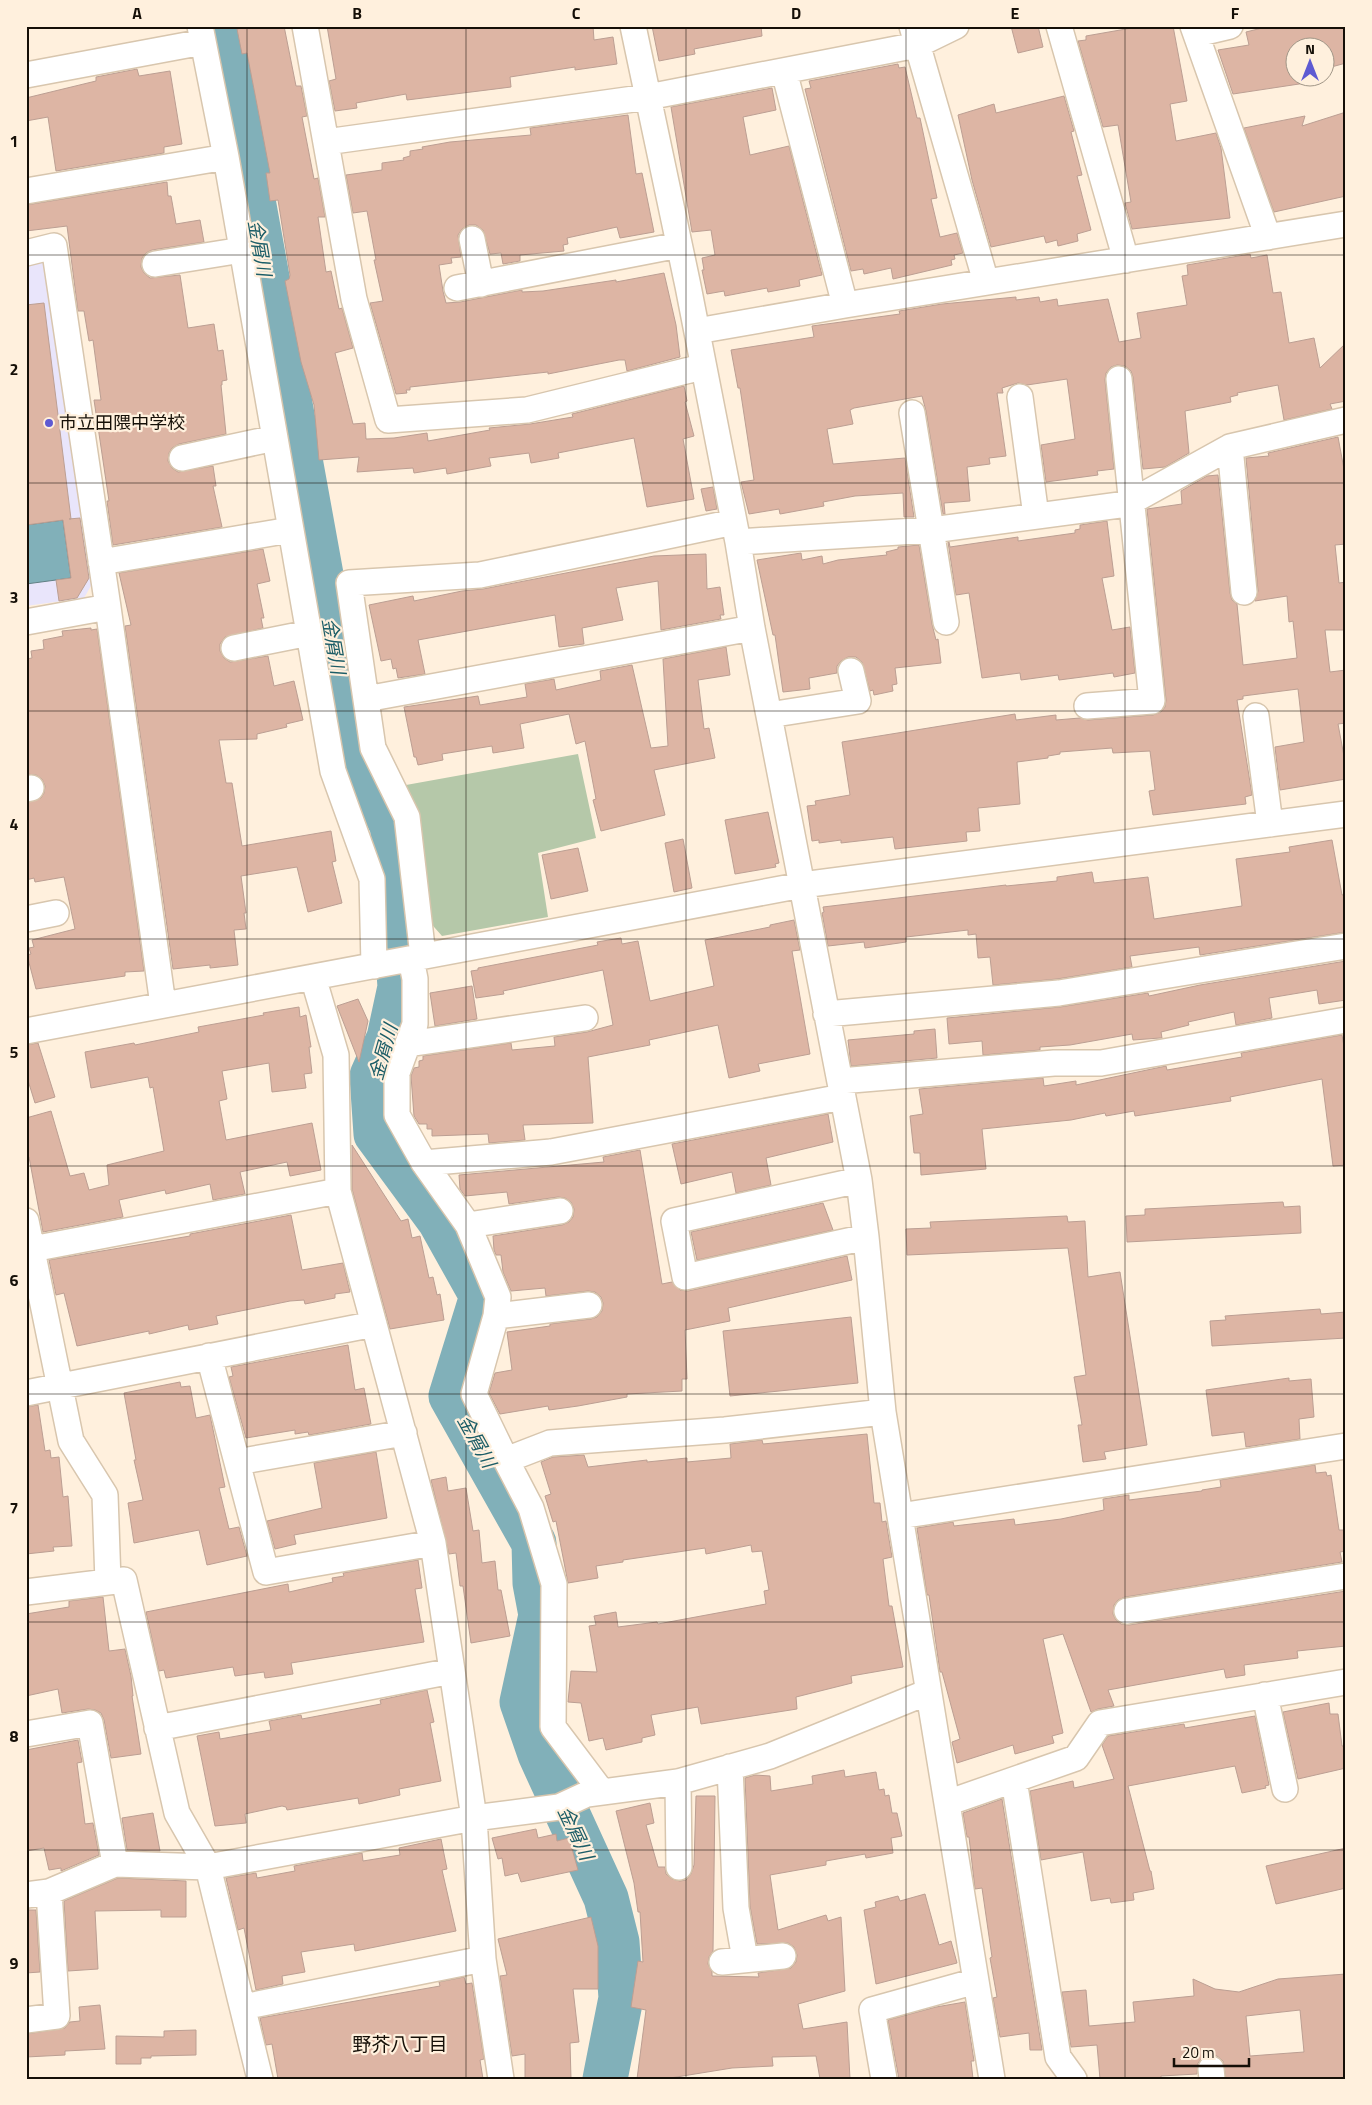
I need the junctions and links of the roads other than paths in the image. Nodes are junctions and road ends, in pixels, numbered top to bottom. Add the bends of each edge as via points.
1 (306, 26) edge
2 (633, 26) edge
3 (956, 26) edge
4 (1059, 26) edge
5 (1230, 26) edge
6 (1194, 30) edge
7 (202, 34) edge
8 (915, 36) edge
9 (784, 70) junction
10 (26, 76) edge
11 (648, 96) junction
12 (326, 142) junction
13 (226, 157) junction
14 (26, 191) edge
15 (1346, 224) edge
16 (1268, 237) junction
17 (472, 239) dead end
18 (679, 245) junction
19 (242, 250) junction
20 (26, 253) edge
21 (1126, 260) junction
22 (155, 264) dead end
23 (986, 282) junction
24 (481, 284) junction
25 (457, 288) dead end
26 (845, 305) junction
27 (697, 331) junction
28 (702, 366) junction
29 (1119, 379) dead end
30 (1020, 397) dead end
31 (912, 413) dead end
32 (1346, 420) edge
33 (275, 438) junction
34 (1230, 447) junction
35 (182, 458) dead end
36 (1132, 501) junction
37 (1036, 516) junction
38 (290, 530) junction
39 (932, 530) junction
40 (736, 532) junction
41 (102, 562) junction
42 (1244, 592) dead end
43 (108, 607) junction
44 (26, 622) edge
45 (946, 622) dead end
46 (752, 628) junction
47 (309, 633) junction
48 (234, 648) dead end
49 (851, 671) dead end
50 (366, 699) junction
51 (1087, 706) dead end
52 (769, 716) junction
53 (1256, 716) dead end
54 (1346, 814) edge
55 (1270, 824) junction
56 (802, 885) junction
57 (56, 913) dead end
58 (26, 919) edge
59 (1346, 946) edge
60 (417, 957) junction
61 (377, 965) junction
62 (313, 977) junction
63 (163, 1005) junction
64 (826, 1014) junction
65 (585, 1018) dead end
66 (1346, 1020) edge
67 (26, 1031) edge
68 (408, 1044) junction
69 (841, 1089) junction
70 (424, 1163) junction
71 (859, 1180) junction
72 (338, 1191) junction
73 (560, 1211) dead end
74 (26, 1221) edge
75 (468, 1225) junction
76 (866, 1237) junction
77 (32, 1249) junction
78 (589, 1305) dead end
79 (496, 1316) junction
80 (374, 1324) junction
81 (209, 1356) junction
82 (60, 1387) junction
83 (26, 1393) edge
84 (883, 1412) junction
85 (404, 1433) junction
86 (1346, 1446) edge
87 (506, 1460) junction
88 (237, 1462) junction
89 (900, 1516) junction
90 (433, 1542) junction
91 (1346, 1576) edge
92 (108, 1582) junction
93 (26, 1592) edge
94 (1127, 1611) dead end
95 (452, 1670) junction
96 (1346, 1682) edge
97 (928, 1692) junction
98 (1265, 1695) junction
99 (158, 1728) junction
100 (26, 1734) edge
101 (730, 1767) junction
102 (1014, 1780) junction
103 (678, 1782) junction
104 (1285, 1789) dead end
105 (595, 1793) junction
106 (946, 1803) junction
107 (474, 1818) junction
108 (115, 1864) junction
109 (208, 1868) junction
110 (679, 1868) dead end
111 (38, 1894) edge
112 (783, 1956) dead end
113 (483, 1959) junction
114 (976, 1981) junction
115 (242, 2007) junction
116 (26, 2020) edge
117 (260, 2079) edge
118 (501, 2079) edge
119 (884, 2079) edge
120 (992, 2079) edge
121 (1074, 2079) edge

1 - 12 street
2 - 11 street
3 - 8 street
4 - 21 street
5 - 6 street
6 - 16 street
7 - 10 street
7 - 13 street
8 - 9 street
8 - 23 street
9 - 11 street
9 - 26 street
11 - 12 street
11 - 18 street
12 - 28 street via 354,299 388,420 528,410
13 - 14 street
13 - 19 street
15 - 16 street
16 - 21 street
17 - 24 street
18 - 24 street
18 - 27 street
19 - 22 street
19 - 33 street
20 - 41 street via 54,246
21 - 23 street
23 - 26 street
24 - 25 street
26 - 27 street
27 - 28 street
28 - 40 street
29 - 36 street
30 - 37 street
31 - 39 street
32 - 34 street
33 - 35 street
33 - 38 street
34 - 36 street
34 - 42 street
36 - 37 street
36 - 51 street via 1152,701
37 - 39 street
38 - 41 street
38 - 47 street
39 - 40 street
39 - 45 street
40 - 46 street
40 - 50 street via 480,575 349,583
41 - 43 street
43 - 44 street
43 - 63 street
46 - 50 street
46 - 52 street
47 - 48 street
47 - 61 street via 334,771 372,879
49 - 52 street via 858,701
50 - 60 street via 372,748 407,817
52 - 56 street
53 - 55 street
54 - 55 street
55 - 56 street
56 - 60 street
56 - 64 street
57 - 58 street
59 - 64 street via 1059,993
60 - 61 street
60 - 68 street via 415,1024
61 - 62 street
62 - 63 street
62 - 72 street via 336,1055
63 - 67 street
64 - 69 street
65 - 68 street
66 - 69 street via 1102,1063 1054,1063
68 - 70 street via 398,1074 398,1115
69 - 70 street via 551,1152
69 - 71 street
70 - 75 street
71 - 76 street
71 - 76 street via 674,1221 685,1277
72 - 77 street
72 - 80 street
73 - 75 street
74 - 77 street
75 - 79 street via 498,1297
76 - 84 street
77 - 82 street
78 - 79 street
79 - 87 street via 474,1394
80 - 81 street
80 - 85 street
81 - 82 street
81 - 88 street
82 - 83 street
82 - 92 street via 71,1440 105,1496
84 - 87 street via 725,1430 550,1443
84 - 89 street
85 - 88 street
85 - 90 street
86 - 89 street
87 - 105 street via 531,1508 554,1584 553,1727
88 - 90 street via 266,1572
89 - 97 street
90 - 95 street
91 - 94 street
92 - 93 street
92 - 99 street via 124,1580
95 - 99 street
95 - 107 street
96 - 98 street
97 - 101 street via 770,1756
97 - 106 street
98 - 102 street via 1100,1723 1076,1758
98 - 104 street
99 - 109 street via 177,1813
100 - 108 street via 90,1723
101 - 103 street
101 - 112 street via 736,1908 734,1960
102 - 106 street
102 - 121 street via 1058,2057
103 - 105 street
103 - 110 street
105 - 107 street via 559,1807
106 - 114 street
107 - 109 street
107 - 113 street
108 - 109 street
108 - 111 street
109 - 115 street
111 - 116 street via 56,2016
113 - 115 street
113 - 118 street
114 - 119 street via 872,2010
114 - 120 street
115 - 117 street

